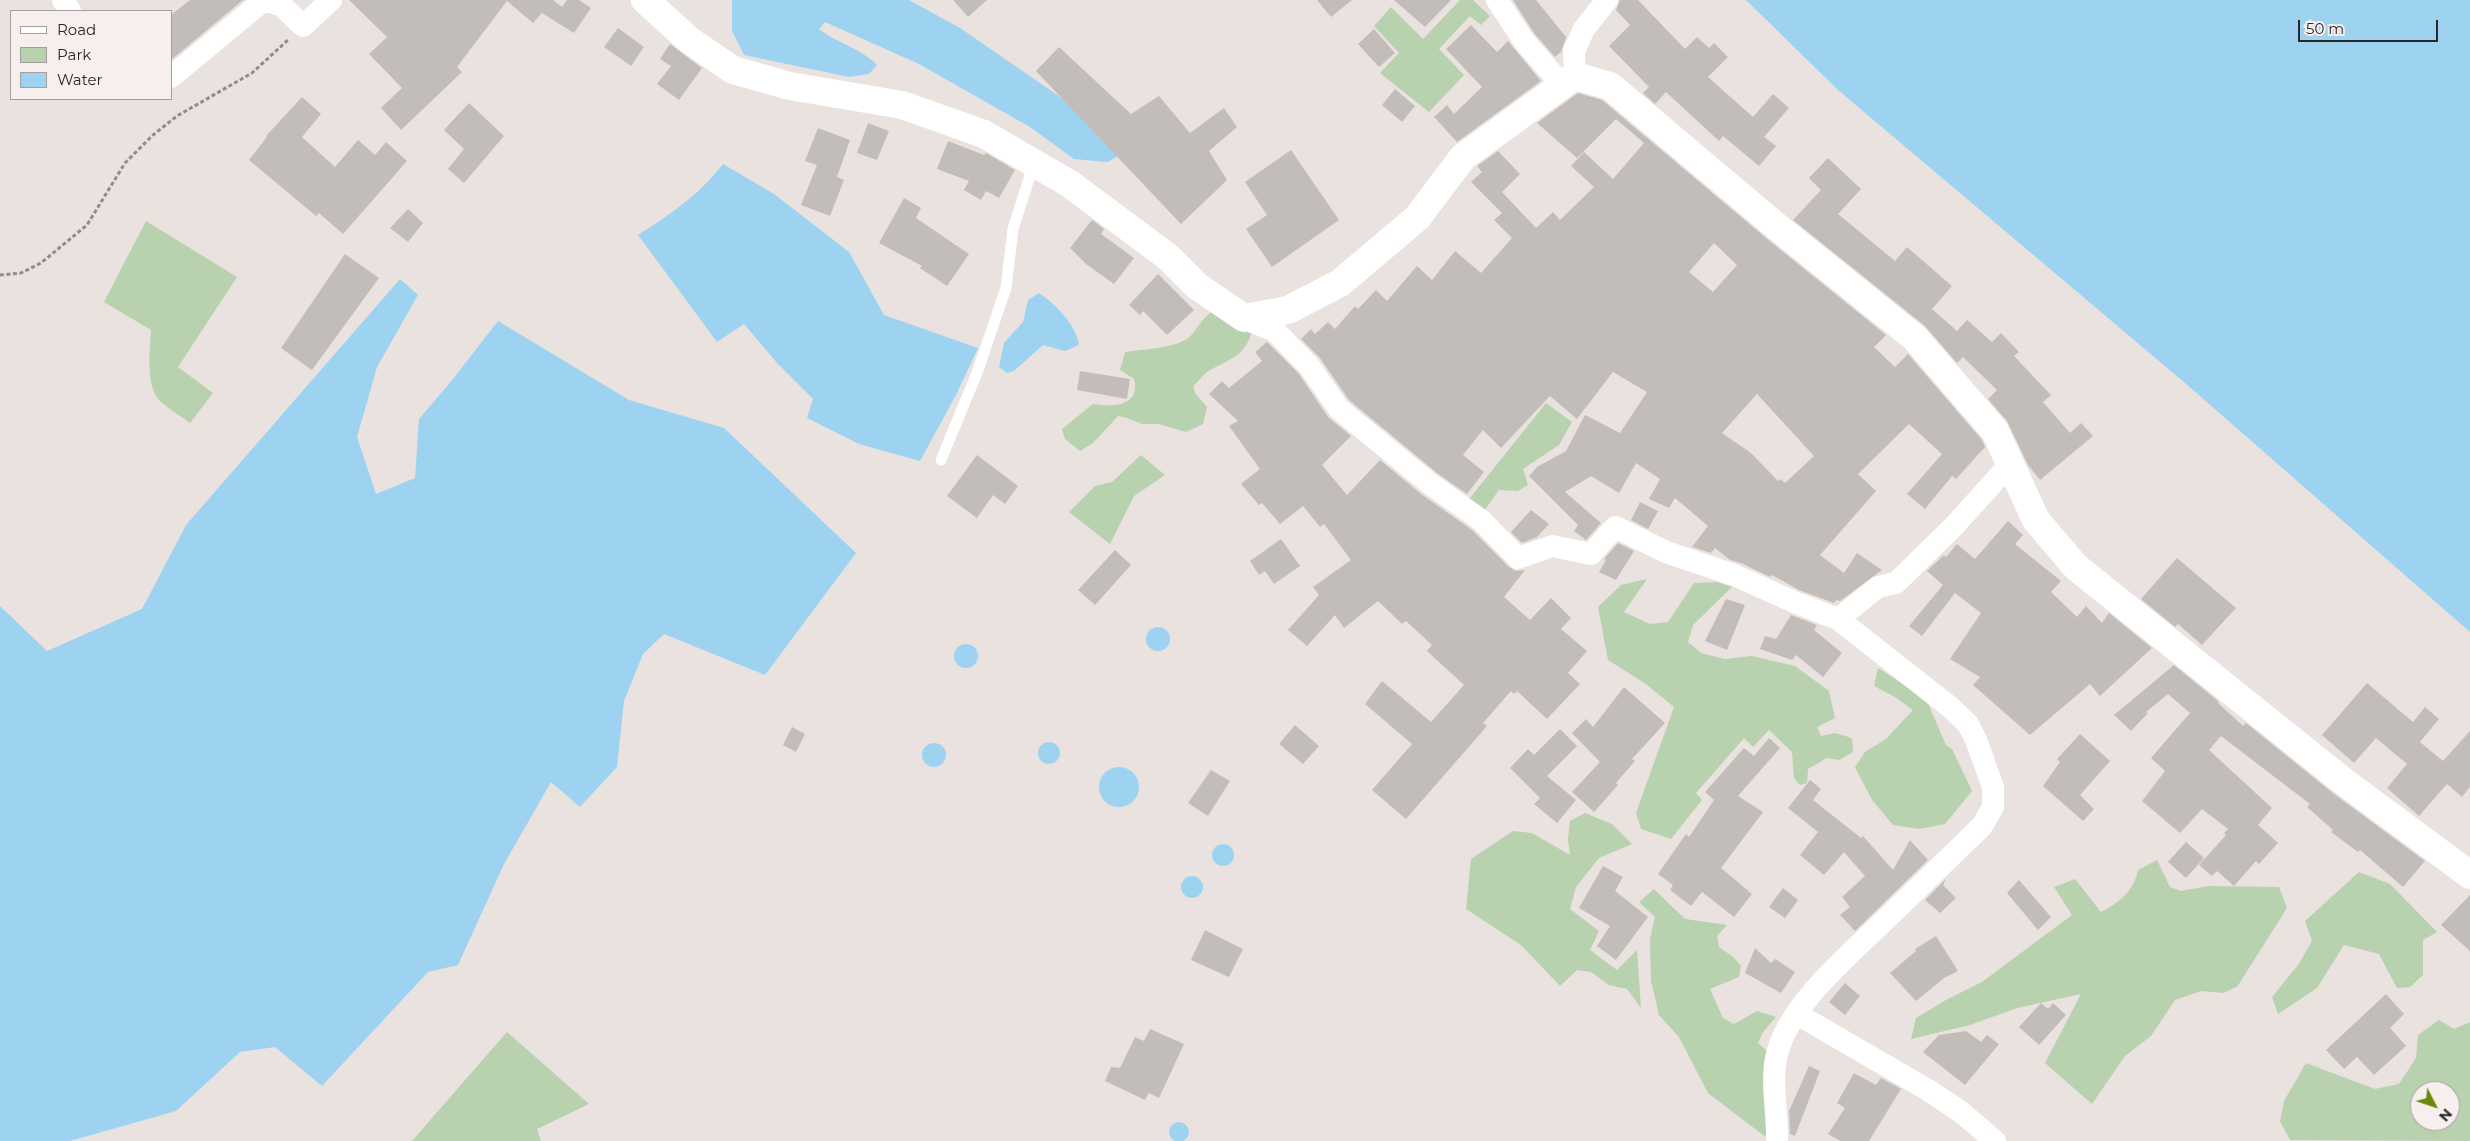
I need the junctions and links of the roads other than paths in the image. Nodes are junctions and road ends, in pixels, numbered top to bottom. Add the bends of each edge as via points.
1 (330, 0) edge
2 (646, 0) edge
3 (1497, 0) edge
4 (1607, 0) edge
5 (172, 76) edge
6 (1568, 80) junction
7 (1034, 163) junction
8 (1244, 318) junction
9 (941, 460) dead end
10 (2010, 463) junction
11 (1838, 619) junction
12 (2470, 875) edge
13 (1797, 1014) junction
14 (1777, 1141) edge
15 (1995, 1141) edge

1 - 5 street via 303,26 280,5 265,1
2 - 7 street via 689,40 733,70 790,86 902,105 984,134
3 - 6 street via 1524,40
4 - 6 street via 1584,29 1574,51
6 - 8 street via 1463,157 1417,218 1340,283 1288,310
6 - 10 street via 1610,86 1915,338 1995,431
7 - 8 street via 1070,184 1168,257 1197,286
7 - 9 lane via 1016,216 1006,288 977,373
8 - 11 street via 1275,331 1309,366 1339,410 1429,483 1482,520 1518,558 1552,546 1591,554 1615,527 1666,552 1734,575
10 - 11 street via 1955,526 1896,583 1878,587
10 - 12 street via 2036,520 2076,568 2343,781
11 - 13 street via 1968,724 1993,787 1993,807 1982,826 1828,975
13 - 14 street via 1784,1034 1774,1071
13 - 15 street via 1928,1090

